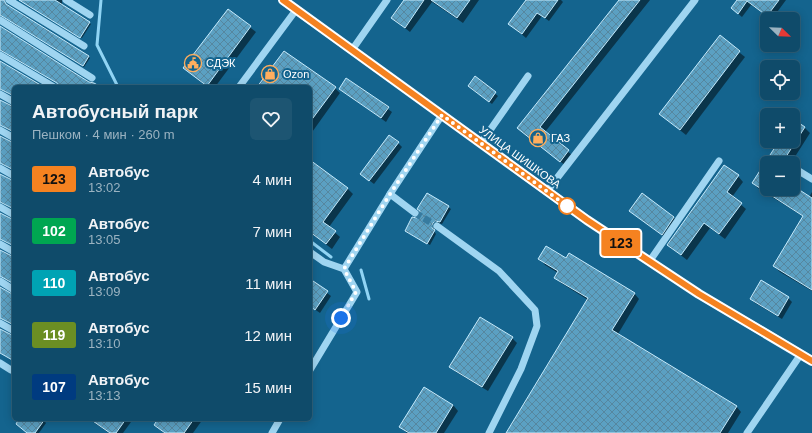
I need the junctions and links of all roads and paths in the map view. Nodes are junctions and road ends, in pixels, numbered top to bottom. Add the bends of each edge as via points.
1 (10, 0) edge
2 (66, 0) edge
3 (283, 0) edge
4 (387, 0) edge
5 (695, 0) edge
6 (296, 10) junction
7 (90, 15) dead end
8 (0, 20) edge
9 (84, 46) dead end
10 (352, 50) junction
11 (0, 54) edge
12 (528, 76) dead end
13 (92, 78) dead end
14 (51, 85) edge
15 (240, 85) edge
16 (0, 94) edge
17 (12, 101) edge
18 (442, 115) junction
19 (0, 130) edge
20 (12, 137) edge
21 (481, 143) junction
22 (719, 161) dead end
23 (0, 168) edge
24 (800, 172) edge
25 (12, 175) edge
26 (812, 179) edge
27 (547, 191) junction
28 (390, 194) junction
29 (0, 207) edge
30 (415, 212) tunnel mouth
31 (12, 214) edge
32 (437, 226) tunnel mouth
33 (0, 244) edge
34 (12, 251) edge
35 (312, 253) edge
36 (649, 262) junction
37 (344, 269) junction
38 (0, 281) edge
39 (12, 289) edge
40 (0, 323) edge
41 (12, 330) edge
42 (801, 354) junction
43 (812, 361) edge
44 (0, 363) edge
45 (312, 367) edge
46 (11, 370) dead end
47 (279, 421) edge
48 (272, 433) edge
49 (489, 433) edge
50 (747, 433) edge

1 - 9 lane
2 - 7 lane
3 - 6 main road, УЛИЦА ШИШКОВА
4 - 10 lane
5 - 27 lane
6 - 10 main road, УЛИЦА ШИШКОВА
6 - 15 lane
8 - 13 lane
10 - 18 main road, УЛИЦА ШИШКОВА
11 - 14 lane
12 - 21 lane
16 - 17 lane
18 - 21 main road, УЛИЦА ШИШКОВА
18 - 28 lane
19 - 20 lane
21 - 27 main road, УЛИЦА ШИШКОВА
22 - 36 lane
23 - 25 lane
24 - 26 lane
27 - 36 main road, УЛИЦА ШИШКОВА
28 - 30 lane
28 - 37 lane
29 - 31 lane
32 - 49 lane via 499,271 535,310 537,326 521,369
33 - 34 lane
35 - 37 lane via 324,262
36 - 42 main road, УЛИЦА ШИШКОВА
37 - 45 lane via 356,292
38 - 39 lane
40 - 41 lane
42 - 43 main road, УЛИЦА ШИШКОВА
42 - 50 lane
44 - 46 lane
47 - 48 lane

